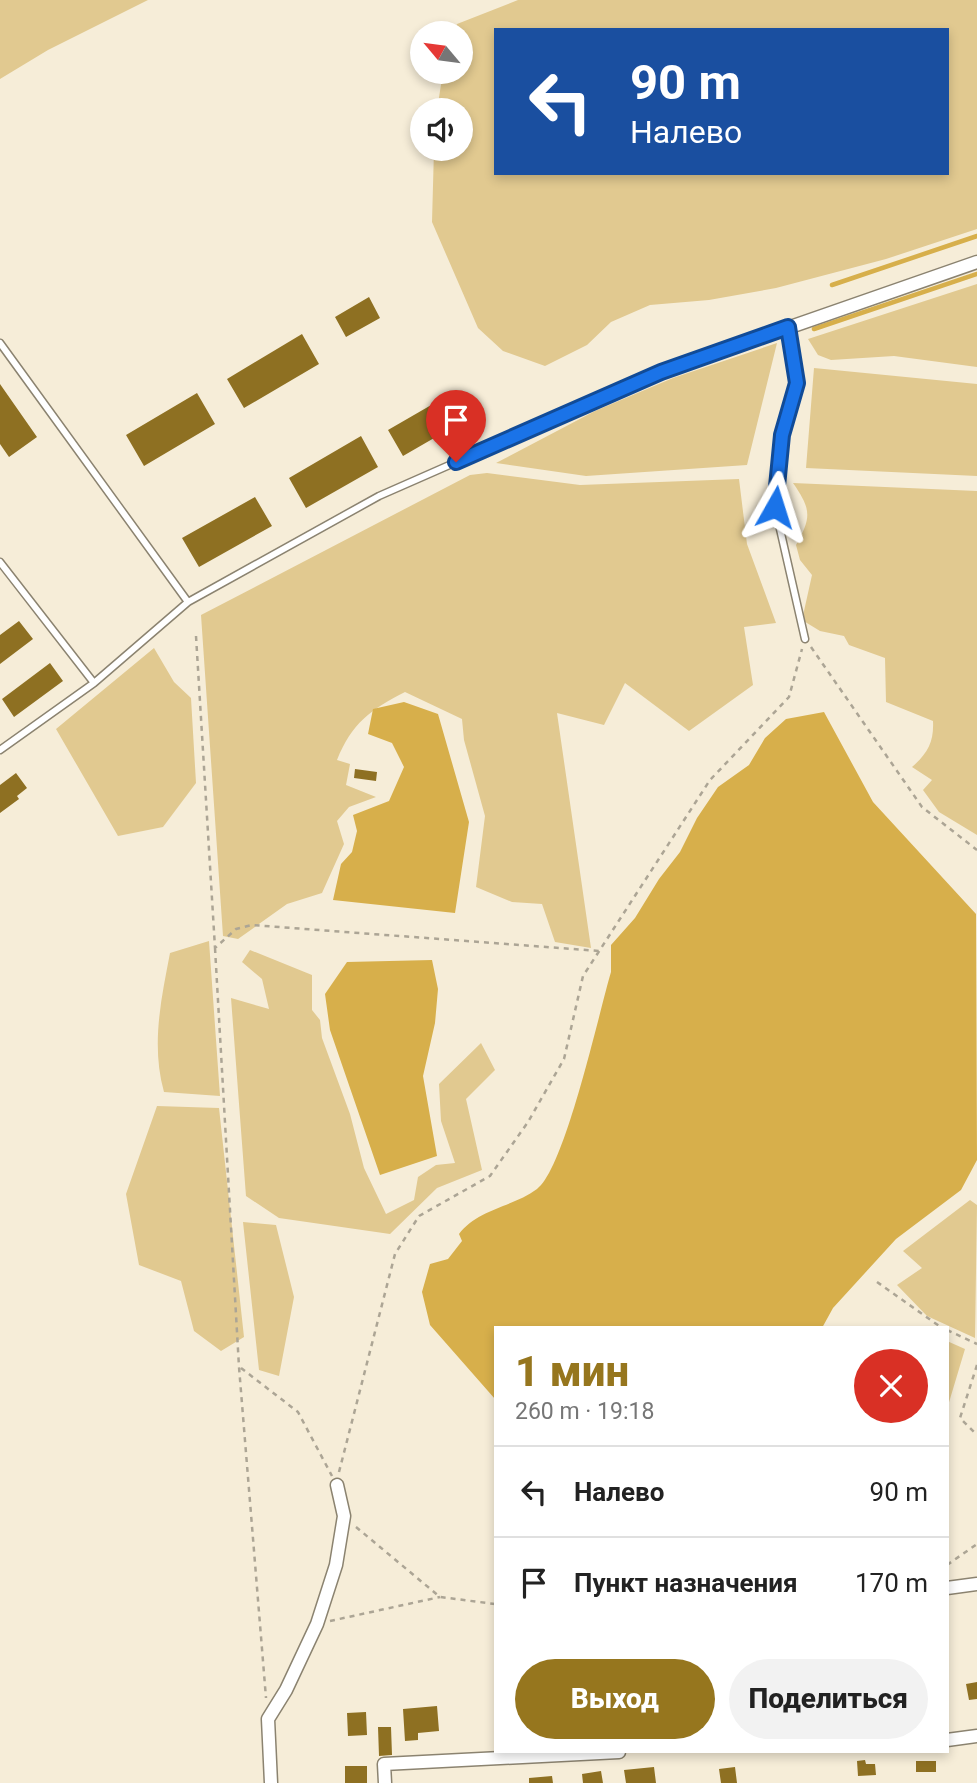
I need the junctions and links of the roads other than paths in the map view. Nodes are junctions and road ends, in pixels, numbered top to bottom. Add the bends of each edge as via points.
1 (977, 262) edge
2 (788, 327) junction
3 (0, 343) edge
4 (661, 372) joint
5 (0, 562) edge
6 (188, 602) junction
7 (805, 639) road end
8 (94, 683) junction
9 (0, 750) edge
10 (337, 1485) road end
11 (977, 1584) edge
12 (949, 1588) edge
13 (977, 1736) edge
14 (949, 1740) edge
15 (600, 1753) edge
16 (271, 1783) edge
17 (385, 1783) edge

1 - 2 street
2 - 4 street
2 - 7 lane via 797,383 782,435 775,507
3 - 6 lane
4 - 6 lane via 379,496
5 - 8 lane
6 - 8 lane
8 - 9 lane
10 - 16 street via 344,1516 336,1565 317,1624 268,1719
11 - 12 street
13 - 14 street
15 - 17 street via 384,1764

